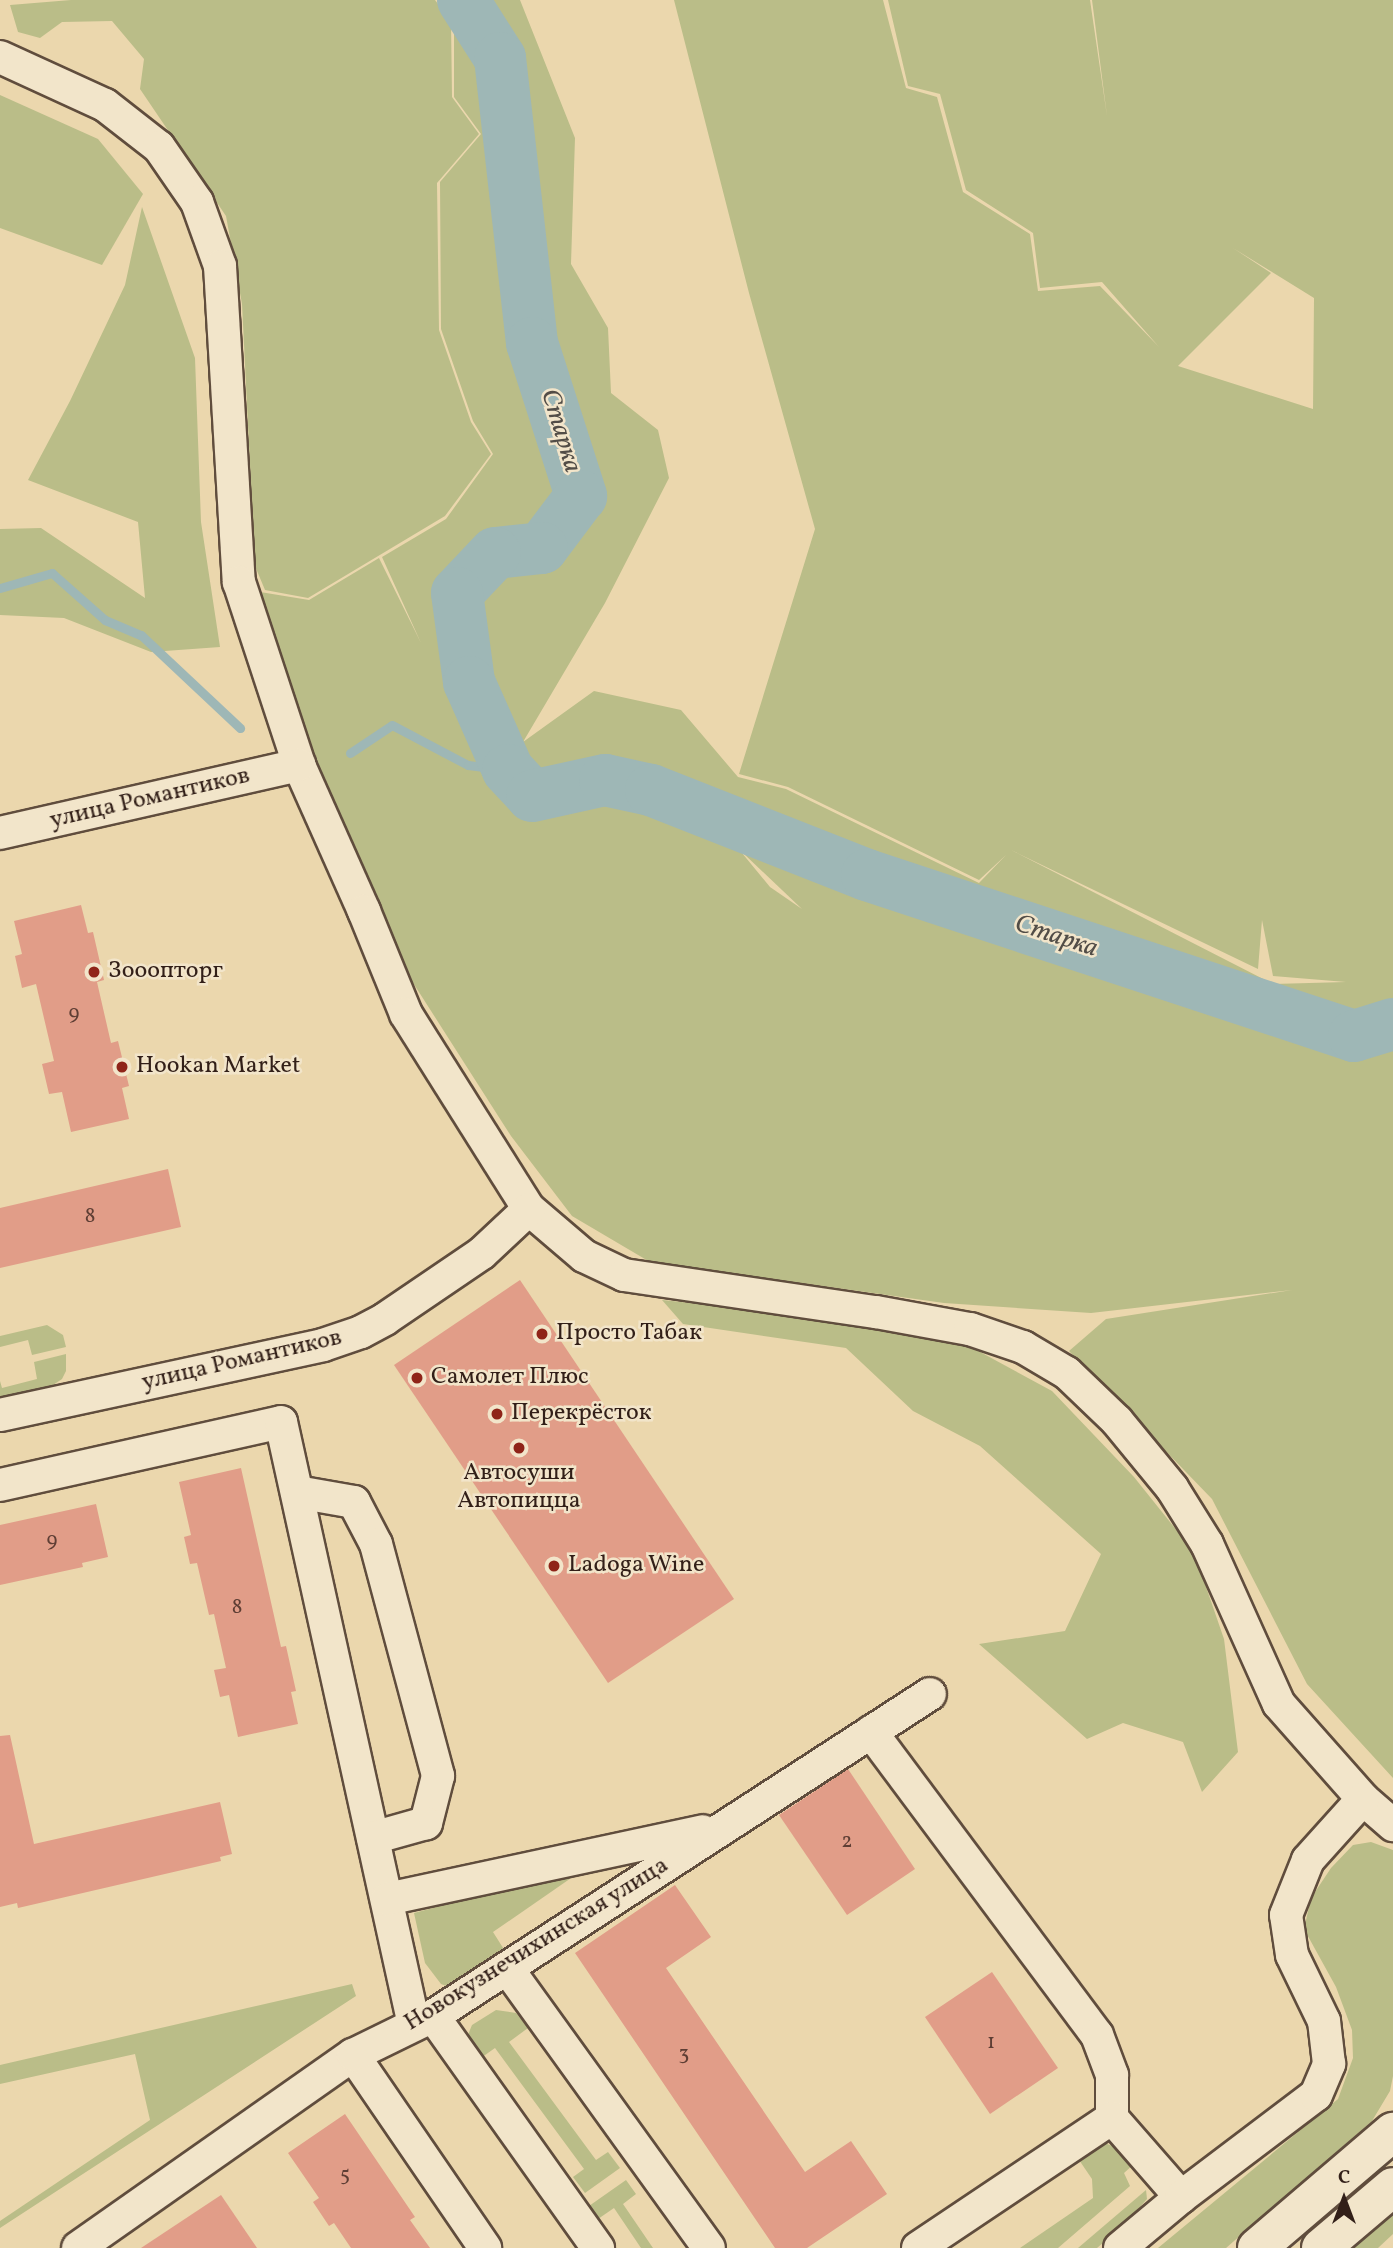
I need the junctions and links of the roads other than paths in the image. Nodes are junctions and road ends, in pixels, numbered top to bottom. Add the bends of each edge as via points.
1 (0, 57) edge
2 (299, 765) junction
3 (0, 833) edge
4 (529, 1209) junction
5 (0, 1415) edge
6 (0, 1485) edge
7 (297, 1492) junction
8 (930, 1694) dead end
9 (871, 1732) junction
10 (1363, 1799) junction
11 (1393, 1825) edge
12 (723, 1827) junction
13 (373, 1838) junction
14 (387, 1899) junction
15 (507, 1968) junction
16 (423, 2021) junction
17 (353, 2055) junction
18 (1112, 2118) junction
19 (1393, 2132) edge
20 (1393, 2187) edge
21 (1181, 2197) junction
22 (78, 2248) edge
23 (485, 2248) edge
24 (598, 2248) edge
25 (709, 2248) edge
26 (918, 2248) edge
27 (1120, 2248) edge
28 (1257, 2248) edge
29 (1321, 2248) edge

1 - 2 street via 105,105 159,147 197,202 220,266 239,582
2 - 3 street, улица Романтиков
2 - 4 street via 406,1014
4 - 5 street, улица Романтиков via 482,1253 360,1332 323,1345
4 - 10 street via 584,1256 624,1275 970,1329 1023,1347 1067,1373 1117,1421 1172,1488 1207,1544 1279,1704
6 - 7 street via 281,1422
7 - 13 street
7 - 13 street via 354,1502 376,1544 438,1776 426,1823
8 - 9 street, Новокузнечихинская улица
9 - 12 street, Новокузнечихинская улица
9 - 18 street via 1097,2035 1112,2075
10 - 11 street
10 - 21 street via 1308,1860 1286,1915 1292,1955 1324,2021 1329,2064 1316,2095
12 - 14 street
12 - 15 street, Новокузнечихинская улица
13 - 14 street
14 - 16 street
15 - 16 street, Новокузнечихинская улица
15 - 25 street
16 - 17 street, Новокузнечихинская улица
16 - 24 street
17 - 22 street, Новокузнечихинская улица
17 - 23 street
18 - 21 street
18 - 26 street
19 - 28 street
20 - 29 street
21 - 27 street

